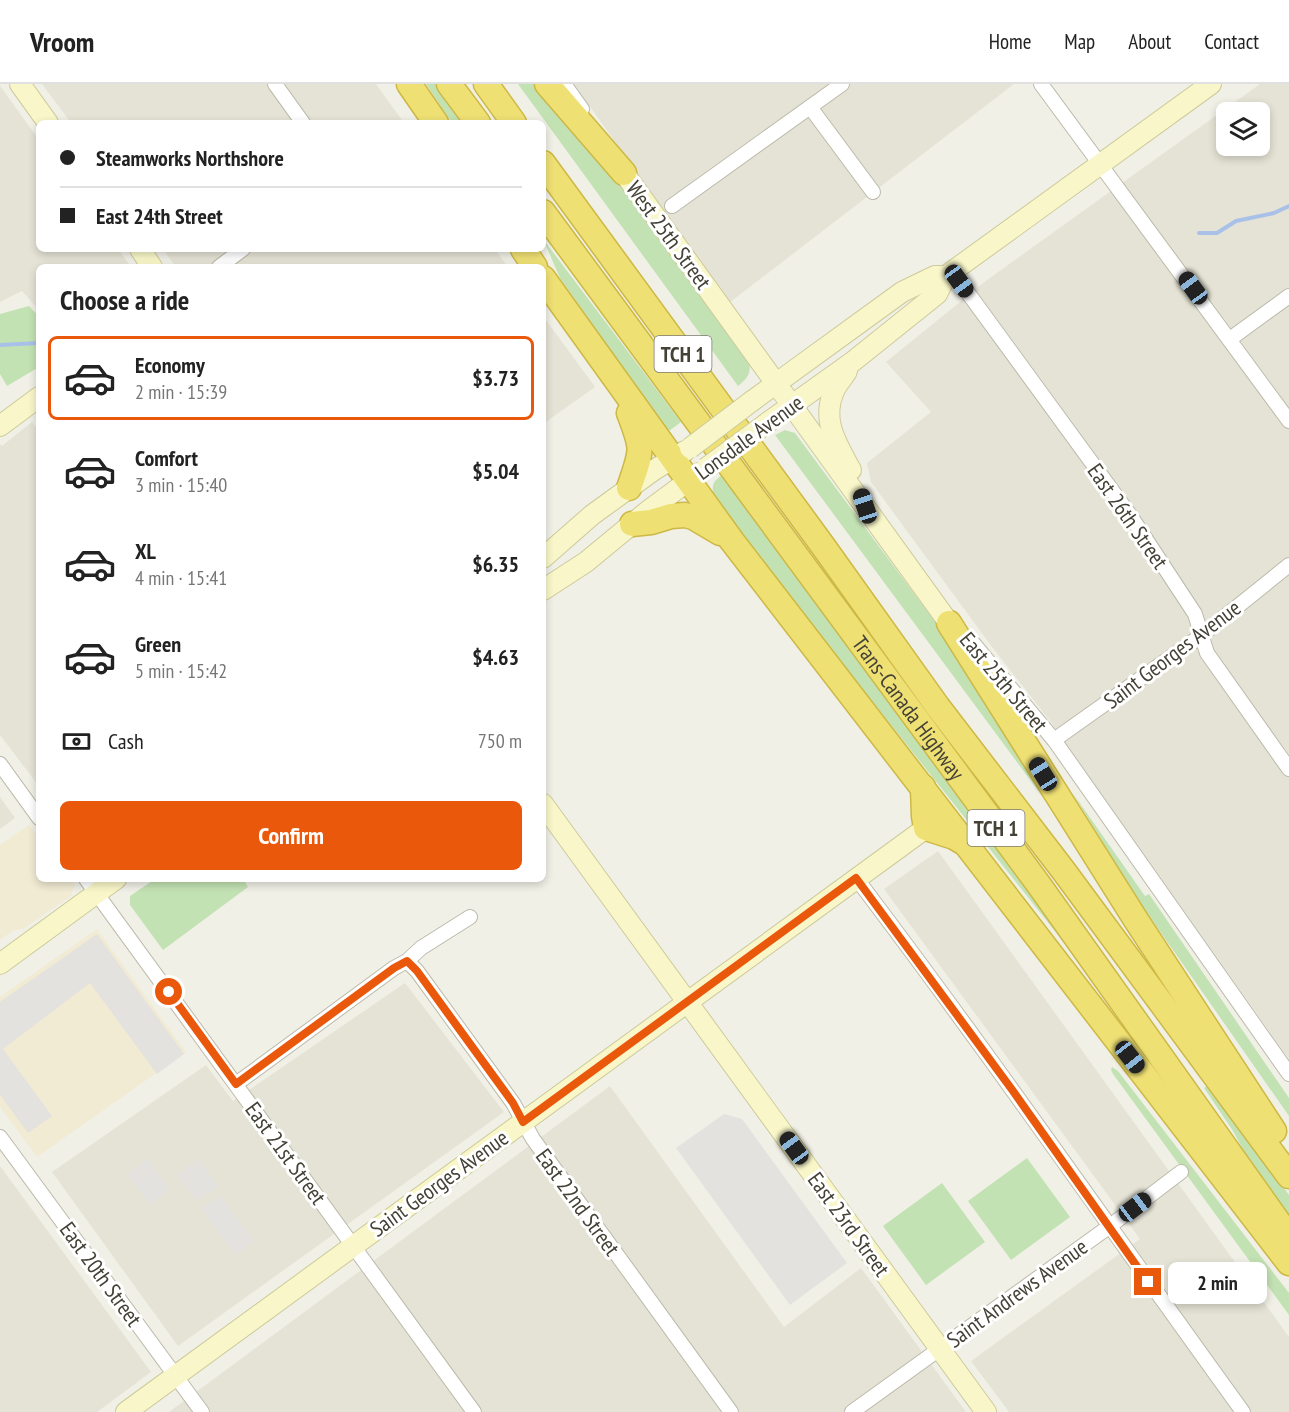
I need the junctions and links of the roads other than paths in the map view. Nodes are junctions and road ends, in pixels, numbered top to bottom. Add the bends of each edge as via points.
1 (20, 84) edge
2 (275, 84) edge
3 (409, 84) edge
4 (449, 84) edge
5 (486, 84) edge
6 (547, 84) edge
7 (564, 84) edge
8 (842, 84) edge
9 (1041, 84) edge
10 (1211, 84) edge
11 (810, 107) junction
12 (46, 120) edge
13 (301, 120) edge
14 (434, 120) edge
15 (476, 120) edge
16 (512, 120) edge
17 (1101, 164) junction
18 (546, 167) edge
19 (624, 173) junction
20 (873, 192) dead end
21 (672, 206) dead end
22 (546, 216) edge
23 (239, 252) edge
24 (223, 264) edge
25 (949, 274) junction
26 (546, 282) edge
27 (1289, 296) edge
28 (1230, 339) junction
29 (850, 363) junction
30 (616, 383) junction
31 (777, 384) junction
32 (36, 400) edge
33 (791, 406) junction
34 (1289, 421) edge
35 (0, 426) edge
36 (681, 454) junction
37 (697, 475) junction
38 (629, 488) junction
39 (865, 506) junction
40 (632, 524) junction
41 (732, 542) junction
42 (546, 555) edge
43 (1289, 565) edge
44 (546, 588) edge
45 (949, 623) junction
46 (1202, 635) junction
47 (1054, 740) junction
48 (0, 764) edge
49 (1289, 769) edge
50 (923, 787) junction
51 (546, 808) edge
52 (36, 814) edge
53 (926, 828) junction
54 (966, 844) junction
55 (856, 878) junction
56 (91, 886) edge
57 (470, 917) dead end
58 (407, 961) junction
59 (0, 964) edge
60 (687, 1001) junction
61 (1289, 1074) edge
62 (236, 1084) junction
63 (523, 1122) junction
64 (0, 1137) edge
65 (1289, 1153) edge
66 (1181, 1172) dead end
67 (1289, 1176) edge
68 (1110, 1227) junction
69 (1289, 1237) edge
70 (353, 1245) junction
71 (1289, 1263) edge
72 (940, 1349) junction
73 (176, 1375) junction
74 (126, 1412) edge
75 (202, 1412) edge
76 (474, 1412) edge
77 (731, 1412) edge
78 (852, 1412) edge
79 (986, 1412) edge
80 (1243, 1412) edge

1 - 12 street
2 - 13 street
3 - 14 highway
4 - 15 highway
5 - 16 highway
6 - 19 highway
7 - 19 street, West 25th Street
8 - 11 street
9 - 17 street
10 - 17 street, Lonsdale Avenue
11 - 20 street
11 - 21 street
17 - 25 street, Lonsdale Avenue
17 - 28 street
18 - 67 highway, Trans-Canada Highway / TCH 1 via 938,707
19 - 31 street, West 25th Street
22 - 69 highway, Trans-Canada Highway / TCH 1 via 1038,885
23 - 24 street
25 - 29 street, Lonsdale Avenue via 937,294
25 - 31 street, Lonsdale Avenue via 935,276 902,292
25 - 46 street, East 26th Street via 1130,515 1195,614
26 - 30 highway
27 - 28 street
28 - 34 street
29 - 33 street, Lonsdale Avenue
29 - 39 street via 833,392 829,416 833,437 855,477
30 - 36 highway
30 - 38 highway via 639,440 640,456
31 - 33 street, East 25th Street
31 - 36 street, Lonsdale Avenue, bridge
32 - 35 street
33 - 37 street, Lonsdale Avenue, bridge
33 - 39 street, East 25th Street
36 - 37 highway
36 - 38 street, Lonsdale Avenue
37 - 40 street, Lonsdale Avenue
37 - 41 highway
38 - 42 street, Lonsdale Avenue
39 - 45 street, East 25th Street
40 - 41 highway via 685,515
40 - 44 street, Lonsdale Avenue via 586,562
41 - 50 highway
43 - 46 street, Saint Georges Avenue
45 - 47 street, East 25th Street via 961,628
45 - 65 highway
46 - 47 street, Saint Georges Avenue
46 - 49 street, East 26th Street via 1207,653
47 - 61 street, East 25th Street
48 - 52 street
50 - 53 highway
50 - 54 highway
51 - 60 street, East 23rd Street
53 - 54 highway
53 - 55 street, Saint Georges Avenue
54 - 71 highway
55 - 60 street, Saint Georges Avenue
55 - 68 street
56 - 59 street
56 - 62 street, East 21st Street
57 - 58 street
58 - 62 street
58 - 63 street, East 22nd Street
60 - 63 street, Saint Georges Avenue
60 - 72 street, East 23rd Street
62 - 70 street, East 21st Street
63 - 70 street, Saint Georges Avenue
63 - 77 street, East 22nd Street
64 - 73 street, East 20th Street
66 - 68 street, Saint Andrews Avenue
68 - 72 street, Saint Andrews Avenue
68 - 80 street
70 - 73 street, Saint Georges Avenue
70 - 76 street, East 21st Street
72 - 78 street, Saint Andrews Avenue
72 - 79 street, East 23rd Street
73 - 74 street, Saint Georges Avenue
73 - 75 street, East 20th Street

